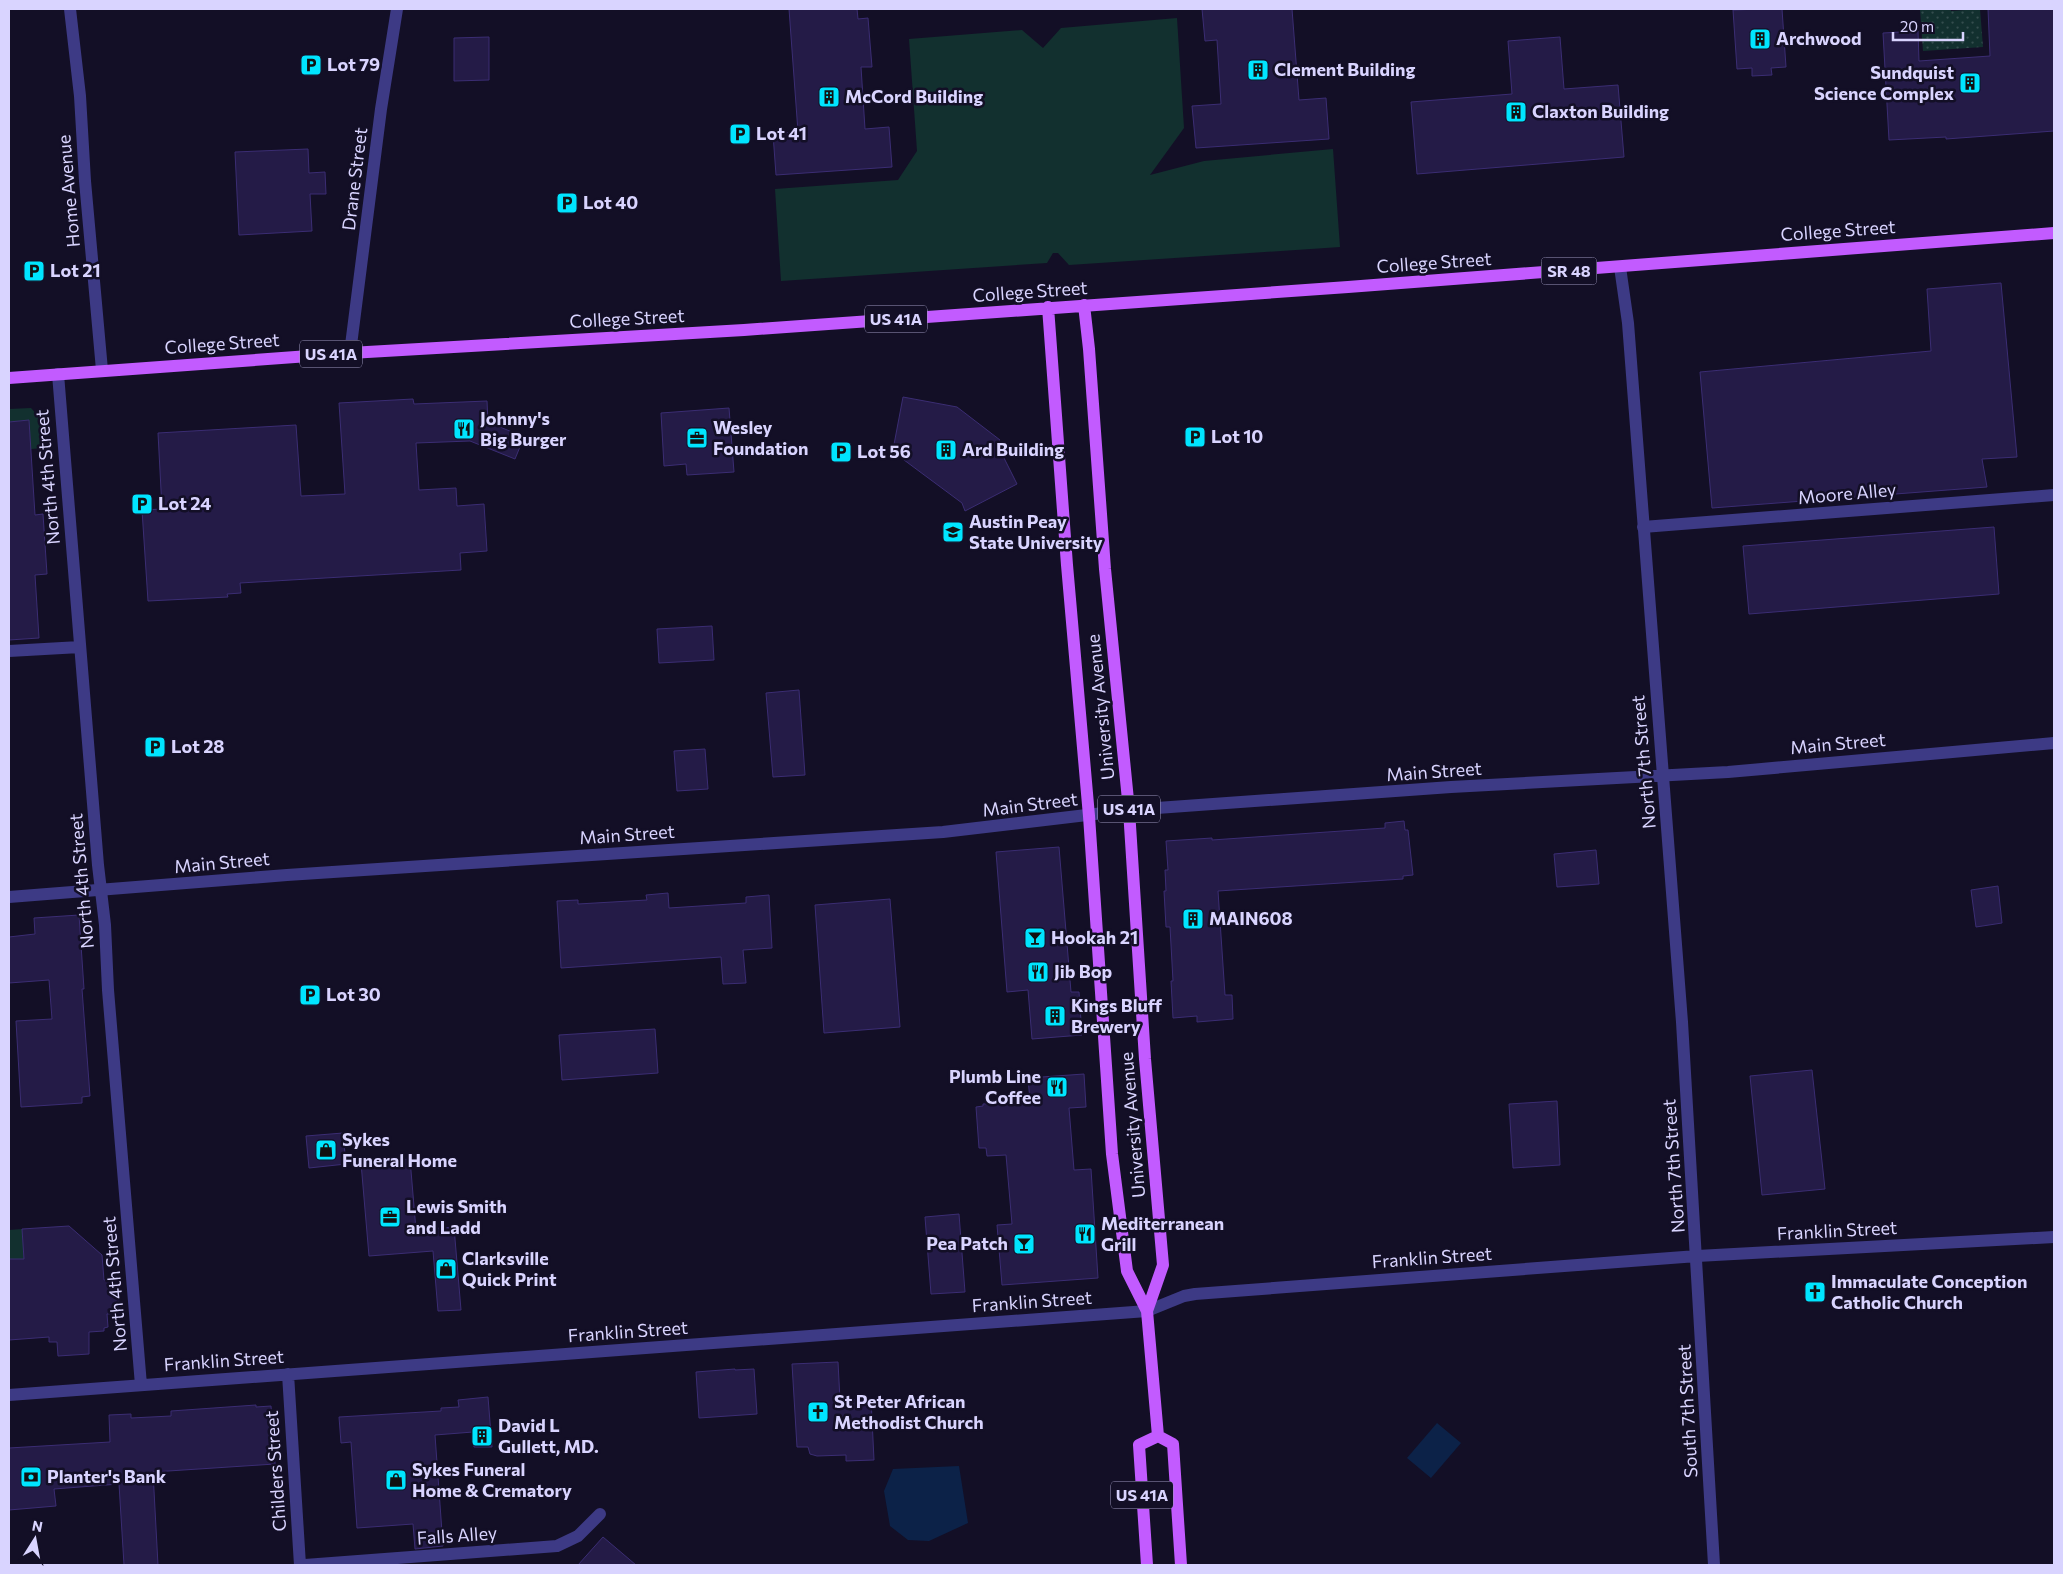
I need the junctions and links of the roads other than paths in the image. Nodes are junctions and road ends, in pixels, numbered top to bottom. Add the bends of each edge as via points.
1 (70, 9) edge
2 (397, 9) edge
3 (2054, 233) edge
4 (1620, 267) junction
5 (1084, 305) junction
6 (1048, 307) junction
7 (350, 353) junction
8 (102, 370) junction
9 (58, 374) junction
10 (9, 378) edge
11 (2054, 495) edge
12 (1643, 527) junction
13 (80, 647) junction
14 (9, 651) edge
15 (2054, 743) edge
16 (1663, 776) junction
17 (1129, 810) junction
18 (1090, 816) junction
19 (101, 891) junction
20 (9, 897) edge
21 (2054, 1237) edge
22 (1697, 1256) junction
23 (1147, 1312) junction
24 (288, 1374) junction
25 (141, 1385) junction
26 (9, 1395) edge
27 (1158, 1436) junction
28 (600, 1514) dead end
29 (300, 1565) edge
30 (305, 1565) edge
31 (1147, 1565) edge
32 (1181, 1565) edge
33 (1714, 1565) edge

1 - 8 street, Home Avenue
2 - 7 street, Drane Street
3 - 4 main road, College Street / SR 48
4 - 5 main road, College Street / SR 48
4 - 12 street, North 7th Street via 1628,323
5 - 6 main road, College Street / US 41A
5 - 17 main road, University Avenue / US 41A
6 - 7 main road, College Street / US 41A via 744,330
6 - 18 main road, University Avenue / US 41A
7 - 8 main road, College Street / US 41A
8 - 9 main road, College Street / US 41A
9 - 10 main road, College Street / US 41A
9 - 13 street, North 4th Street
11 - 12 street, Moore Alley
12 - 16 street, North 7th Street
13 - 14 street
13 - 19 street, North 4th Street
15 - 16 street, Main Street
16 - 17 street, Main Street
16 - 22 street, North 7th Street
17 - 18 street, Main Street
17 - 23 main road, University Avenue / US 41A via 1145,1059 1163,1265
18 - 19 street, Main Street via 943,832 306,874
18 - 23 main road, University Avenue / US 41A via 1112,1154 1127,1271
19 - 20 street, Main Street
19 - 25 street, North 4th Street
21 - 22 street, Franklin Street
22 - 23 street, Franklin Street via 1195,1294
22 - 33 street, South 7th Street
23 - 24 street, Franklin Street
23 - 27 main road, University Avenue / US 41A
24 - 25 street, Franklin Street
24 - 29 street, Childers Street
25 - 26 street, Franklin Street
27 - 31 main road, US 41A via 1139,1445
27 - 32 main road, US 41A via 1173,1444
28 - 30 street, Falls Alley via 578,1536 557,1546

